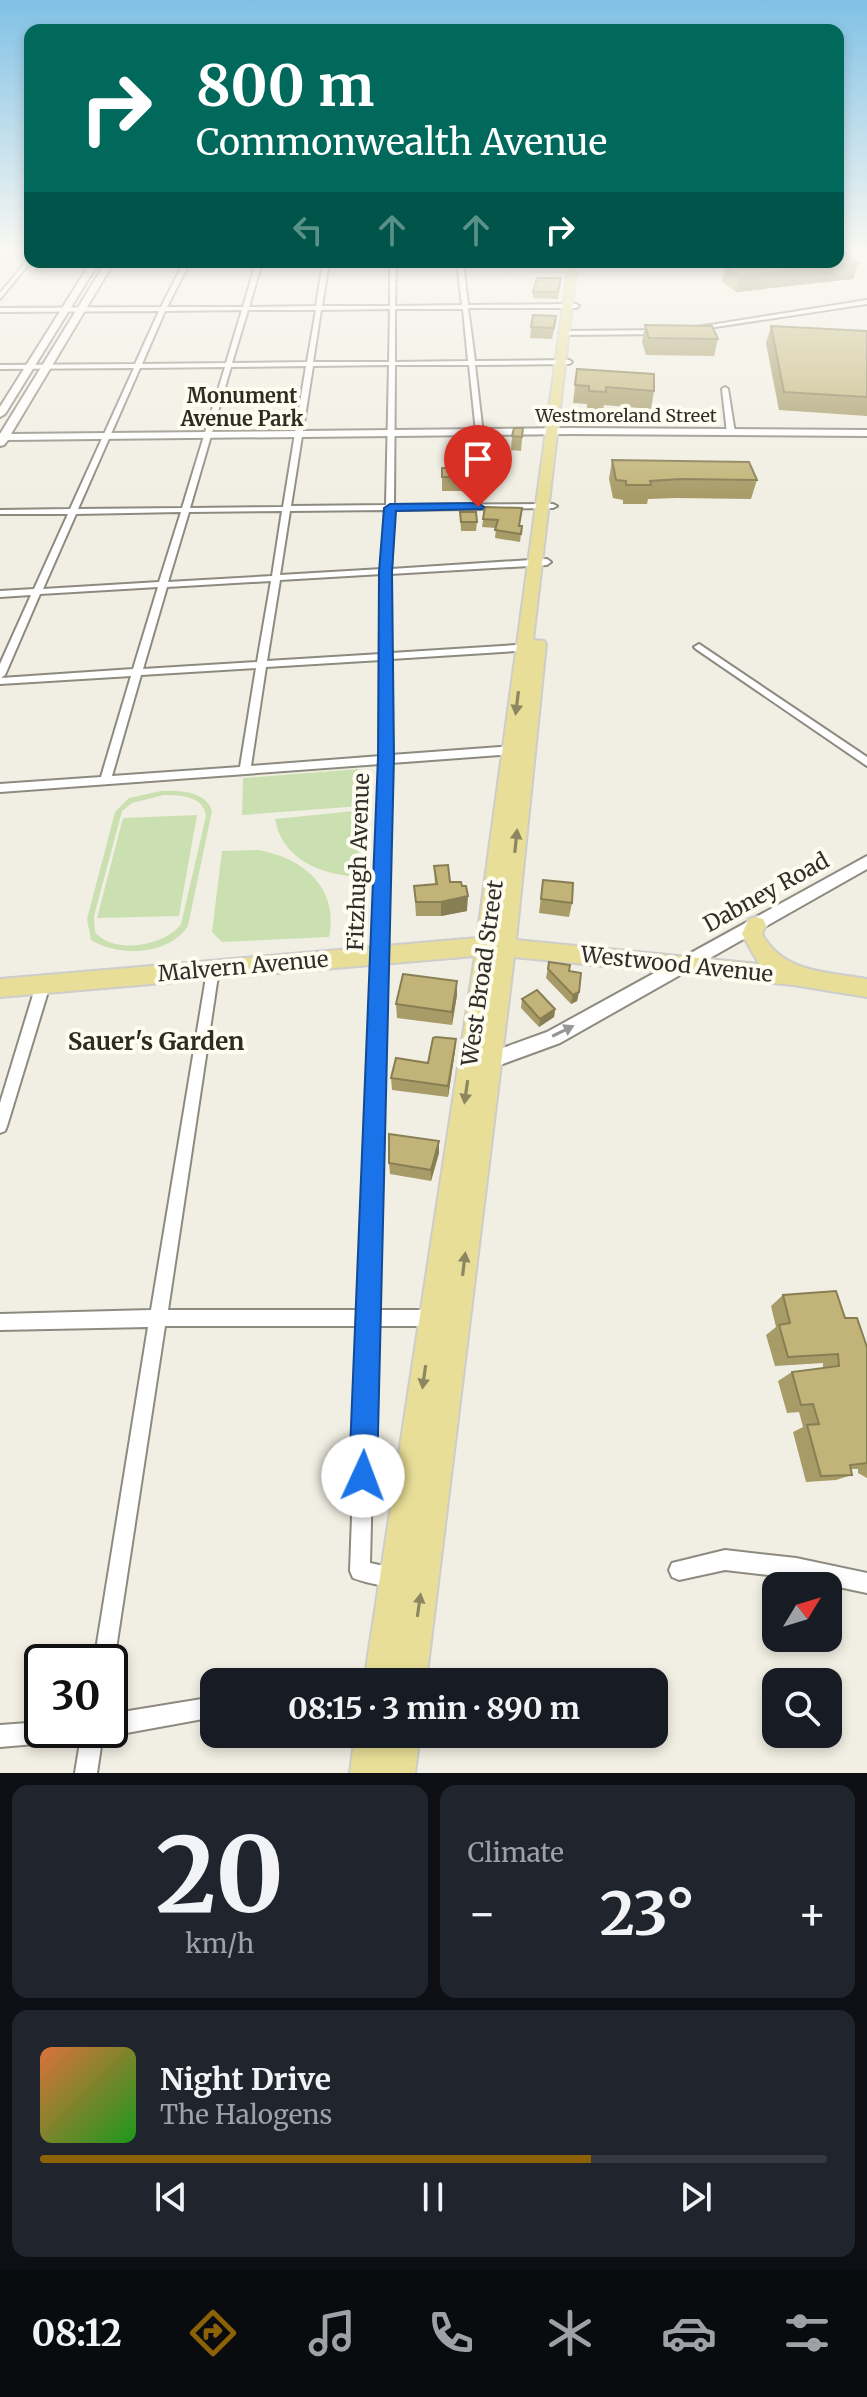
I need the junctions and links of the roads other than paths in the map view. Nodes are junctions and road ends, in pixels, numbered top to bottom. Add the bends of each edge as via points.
1 (51, 333) edge
2 (67, 333) edge
3 (153, 333) edge
4 (238, 333) edge
5 (314, 333) edge
6 (392, 333) edge
7 (469, 333) edge
8 (568, 333) joint
9 (582, 333) edge
10 (564, 362) junction
11 (473, 363) junction
12 (392, 364) junction
13 (228, 365) junction
14 (309, 365) junction
15 (138, 366) junction
16 (0, 367) edge
17 (30, 367) junction
18 (46, 367) junction
19 (725, 389) dead end
20 (0, 414) edge
21 (556, 431) junction
22 (480, 432) junction
23 (389, 433) junction
24 (731, 433) junction
25 (867, 433) edge
26 (297, 434) junction
27 (206, 435) junction
28 (107, 436) junction
29 (1, 439) edge
30 (547, 506) junction
31 (390, 508) junction
32 (287, 509) junction
33 (186, 511) junction
34 (0, 512) edge
35 (74, 512) junction
36 (540, 562) junction
37 (386, 572) junction
38 (274, 578) junction
39 (162, 585) junction
40 (36, 592) junction
41 (0, 594) edge
42 (530, 647) junction
43 (699, 647) dead end
44 (388, 655) junction
45 (262, 663) junction
46 (139, 672) junction
47 (0, 678) edge
48 (518, 750) junction
49 (386, 757) junction
50 (867, 762) edge
51 (245, 769) junction
52 (105, 780) junction
53 (0, 788) edge
54 (867, 862) edge
55 (756, 925) junction
56 (496, 946) junction
57 (379, 954) junction
58 (684, 964) junction
59 (213, 969) junction
60 (793, 976) junction
61 (43, 985) junction
62 (0, 988) edge
63 (867, 988) edge
64 (481, 1058) junction
65 (0, 1126) edge
66 (369, 1317) junction
67 (159, 1318) junction
68 (445, 1318) junction
69 (0, 1322) edge
70 (679, 1570) dead end
71 (396, 1577) junction
72 (867, 1583) edge
73 (107, 1644) edge
74 (383, 1668) edge
75 (410, 1668) edge
76 (200, 1709) edge
77 (128, 1722) edge
78 (24, 1734) edge
79 (0, 1736) edge
80 (90, 1748) edge
81 (371, 1748) edge
82 (400, 1748) edge
83 (86, 1773) edge
84 (368, 1773) edge
85 (397, 1773) edge

1 - 17 street
2 - 18 street
3 - 15 street
4 - 13 street
5 - 14 street
6 - 12 street, Fitzhugh Avenue
7 - 11 street
8 - 9 street
8 - 10 main road, West Broad Street
10 - 11 street
10 - 21 main road, West Broad Street
11 - 12 street
11 - 22 street
12 - 14 street
12 - 23 street, Fitzhugh Avenue
13 - 14 street
13 - 15 street
13 - 27 street
14 - 26 street
15 - 18 street
15 - 28 street
16 - 17 street
17 - 18 street
17 - 20 street
18 - 29 street
19 - 24 street
21 - 22 street, Westmoreland Street
21 - 24 street, Westmoreland Street
21 - 30 main road, West Broad Street
22 - 23 street, Westmoreland Street
23 - 26 street, Westmoreland Street
23 - 31 street, Fitzhugh Avenue
24 - 25 street, Westmoreland Street
26 - 27 street, Westmoreland Street
26 - 32 street
27 - 28 street, Westmoreland Street
27 - 33 street
28 - 29 street, Westmoreland Street
28 - 35 street
30 - 31 street
30 - 36 main road, West Broad Street
31 - 32 street
31 - 37 street, Fitzhugh Avenue
32 - 33 street
32 - 38 street
33 - 35 street
33 - 39 street
34 - 35 street
35 - 40 street
36 - 37 street
36 - 42 main road, West Broad Street
37 - 38 street
37 - 44 street, Fitzhugh Avenue
38 - 39 street
38 - 45 street
39 - 40 street
39 - 46 street
40 - 41 street
40 - 47 street
42 - 44 street
42 - 48 main road, West Broad Street
43 - 50 street
44 - 45 street
44 - 49 street, Fitzhugh Avenue
45 - 46 street
45 - 51 street
46 - 47 street
46 - 52 street
48 - 49 street
48 - 56 main road, West Broad Street
49 - 51 street
49 - 57 street, Fitzhugh Avenue
51 - 52 street
52 - 53 street
54 - 55 street, Dabney Road
55 - 58 street, Dabney Road
55 - 60 main road via 752,934 759,949
56 - 57 main road, Malvern Avenue
56 - 58 main road, Westwood Avenue
56 - 64 main road, West Broad Street
57 - 59 main road, Malvern Avenue
57 - 66 street, Fitzhugh Avenue
58 - 60 main road, Westwood Avenue
64 -> 58 street, Dabney Road via 515,1052 575,1025
59 - 61 main road, Malvern Avenue
59 - 67 street
60 - 63 main road, Westwood Avenue
61 - 62 main road, Malvern Avenue
61 - 65 street
64 - 68 main road, West Broad Street
66 - 67 street
66 - 68 street
66 - 71 street, Fitzhugh Avenue via 360,1571
67 - 69 street
67 - 73 street
68 -> 71 main road, West Broad Street
75 -> 68 main road, West Broad Street
70 - 72 street via 725,1560
71 - 74 main road, West Broad Street
76 - 77 street
78 - 79 street
80 - 83 street
81 - 84 main road
82 - 85 main road

